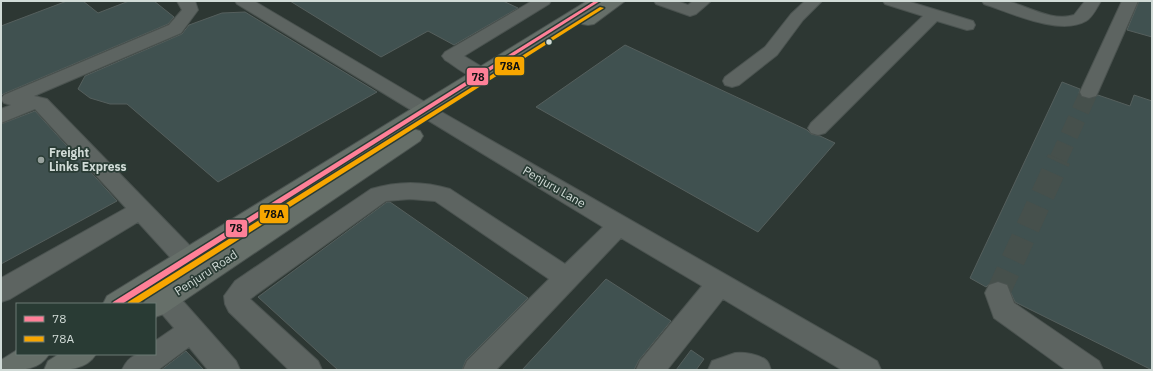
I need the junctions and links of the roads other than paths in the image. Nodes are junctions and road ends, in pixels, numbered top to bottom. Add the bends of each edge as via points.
1 (185, 1) edge
2 (243, 1) edge
3 (543, 1) edge
4 (598, 1) edge
5 (617, 1) edge
6 (662, 1) edge
7 (703, 1) edge
8 (814, 1) edge
9 (891, 1) edge
10 (990, 1) edge
11 (1093, 1) edge
12 (1130, 1) edge
13 (934, 15) junction
14 (967, 25) dead end
15 (481, 74) junction
16 (732, 81) dead end
17 (1089, 92) tunnel mouth
18 (1, 104) edge
19 (431, 115) junction
20 (1, 117) edge
21 (818, 128) dead end
22 (141, 210) junction
23 (619, 225) junction
24 (187, 259) junction
25 (567, 278) junction
26 (720, 285) junction
27 (1, 291) edge
28 (998, 293) dead end
29 (118, 303) edge
30 (160, 303) edge
31 (192, 330) junction
32 (34, 355) edge
33 (80, 355) edge
34 (10, 370) edge
35 (58, 370) edge
36 (136, 370) edge
37 (226, 370) edge
38 (308, 370) edge
39 (477, 370) edge
40 (650, 370) edge
41 (722, 370) edge
42 (757, 370) edge
43 (867, 370) edge
44 (1090, 370) edge

1 - 18 street via 190,10 175,29
2 - 19 street, Penjuru Lane
3 - 15 street via 451,56
4 - 15 main road, Penjuru Road
5 - 19 main road, Penjuru Road
6 - 7 street via 690,10
8 - 16 street via 797,17 771,51
9 - 13 street
10 - 11 street via 1063,21 1078,19 1084,15
12 - 17 street
13 - 14 street
13 - 21 street
15 - 19 main road, Penjuru Road
19 - 23 street, Penjuru Lane
19 - 24 main road, Penjuru Road
19 - 30 main road, Penjuru Road
20 - 22 street via 34,102 40,103
22 - 24 street
22 - 27 street
23 - 25 street
23 - 26 street, Penjuru Lane
24 - 29 main road, Penjuru Road
25 - 38 street via 442,195 430,192 387,192 378,195 244,288 238,296 238,304
25 - 39 street
26 - 40 street
26 - 43 street, Penjuru Lane
28 - 44 street via 1003,310
30 - 31 street
31 - 36 street
31 - 37 street
32 - 34 main road
33 - 35 main road
41 - 42 street via 728,366 752,367

